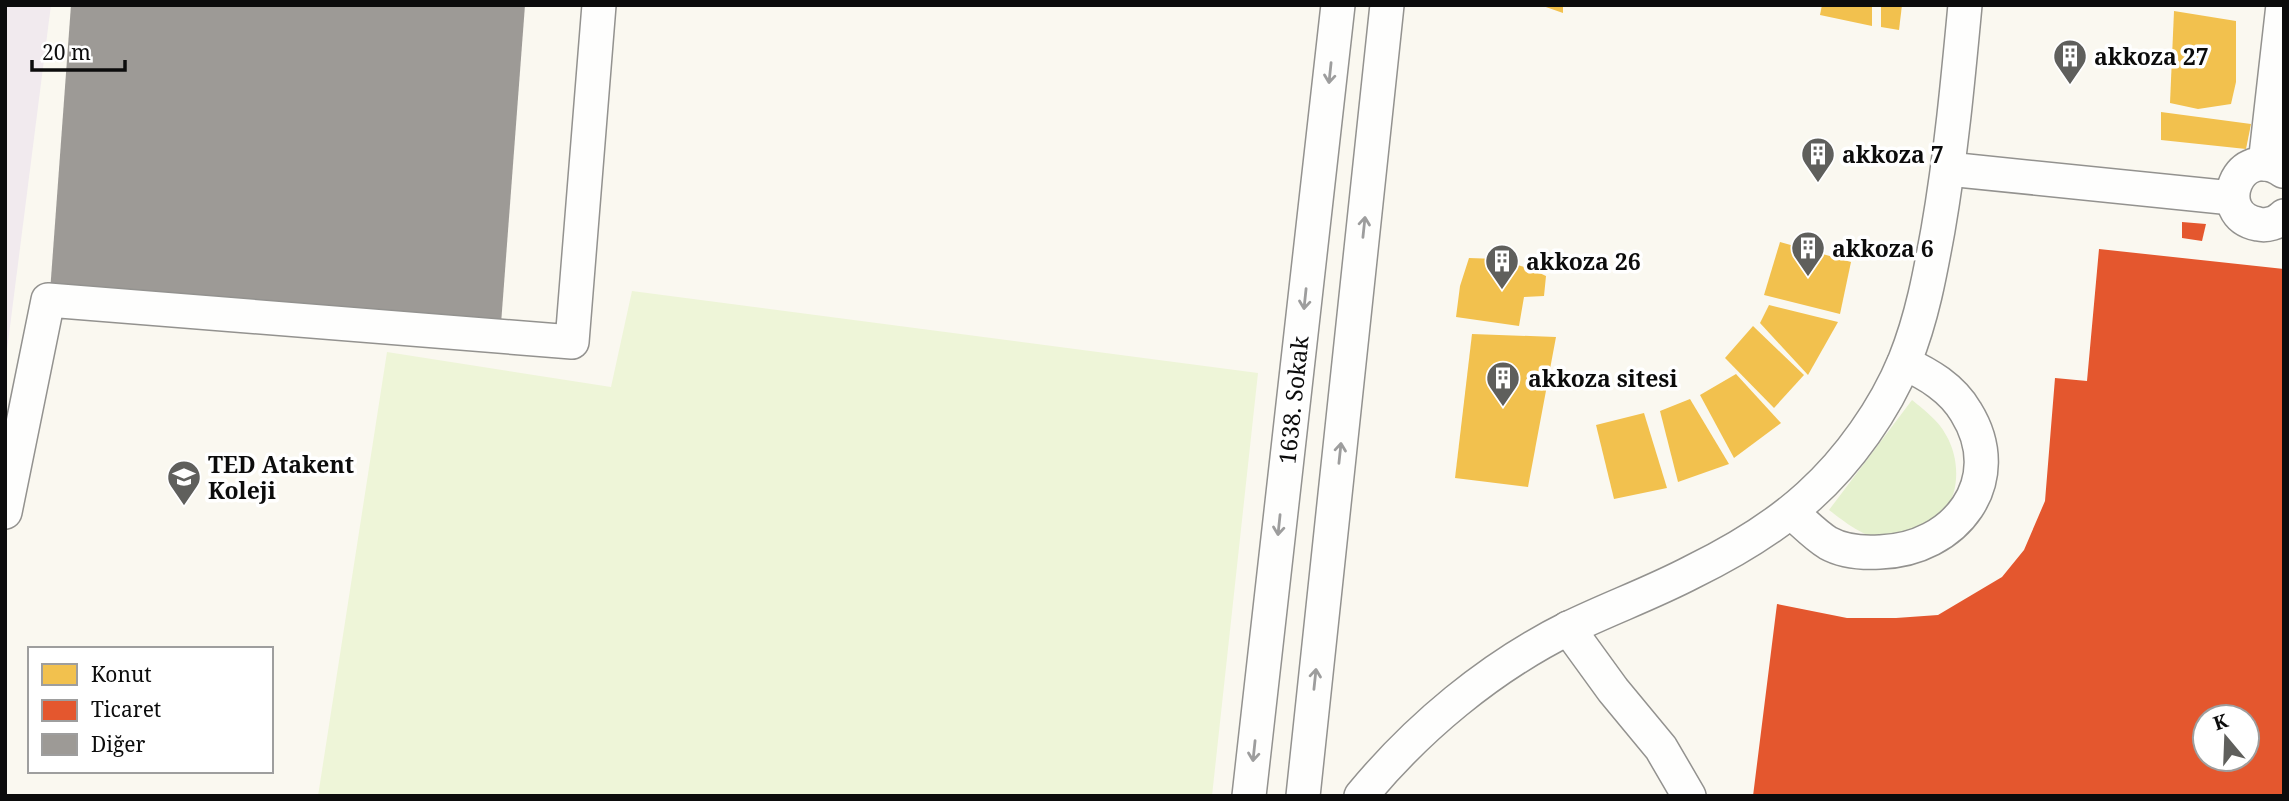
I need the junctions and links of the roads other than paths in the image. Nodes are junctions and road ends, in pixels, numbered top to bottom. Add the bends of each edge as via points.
1 (599, 5) edge
2 (1338, 5) edge
3 (1387, 5) edge
4 (1965, 5) edge
5 (2283, 5) edge
6 (2274, 168) edge
7 (1948, 169) junction
8 (2232, 198) junction
9 (2284, 216) edge
10 (1904, 363) junction
11 (5, 512) edge
12 (1791, 512) junction
13 (1568, 628) junction
14 (1249, 796) edge
15 (1303, 796) edge
16 (1361, 796) edge
17 (1689, 796) edge

1 - 11 street via 572,342 48,300
2 -> 14 street, 1638. Sokak
15 -> 3 street
4 - 7 street
5 - 6 street
6 - 8 street via 2254,165 2237,178
7 - 8 street
7 - 10 street via 1922,312
8 - 9 street via 2242,217 2251,222 2271,224
10 - 12 street via 1862,435
10 - 12 street via 1929,375 1954,396 1972,421 1980,467 1966,510 1930,542 1900,551 1868,553 1828,542
12 - 13 street via 1693,572
13 - 16 street via 1487,678 1443,713
13 - 17 street via 1661,748

